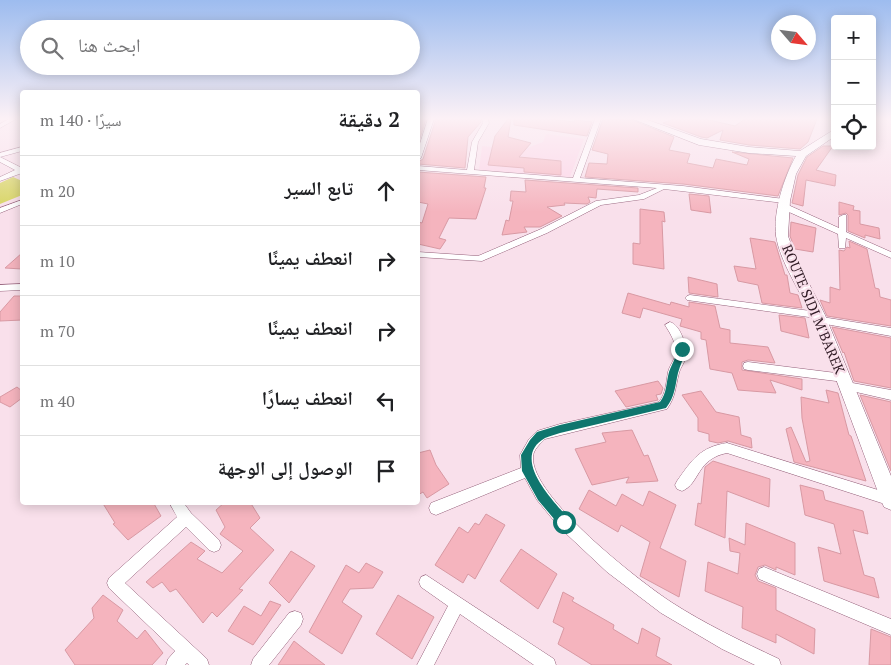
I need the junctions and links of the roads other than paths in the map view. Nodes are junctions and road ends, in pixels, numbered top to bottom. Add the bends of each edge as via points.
1 (19, 150) edge
2 (474, 150) edge
3 (586, 150) edge
4 (749, 150) edge
5 (808, 150) edge
6 (802, 154) junction
7 (0, 157) edge
8 (0, 164) edge
9 (420, 168) edge
10 (20, 170) edge
11 (20, 170) edge
12 (20, 172) edge
13 (470, 172) junction
14 (0, 179) edge
15 (575, 181) junction
16 (664, 187) junction
17 (20, 203) edge
18 (783, 204) junction
19 (0, 211) edge
20 (843, 217) dead end
21 (843, 232) junction
22 (842, 246) dead end
23 (420, 255) edge
24 (891, 255) edge
25 (0, 288) edge
26 (20, 288) edge
27 (690, 298) dead end
28 (819, 317) junction
29 (670, 326) dead end
30 (891, 332) edge
31 (748, 366) dead end
32 (845, 382) junction
33 (891, 395) edge
34 (528, 471) junction
35 (888, 484) edge
36 (682, 485) dead end
37 (891, 500) edge
38 (177, 505) edge
39 (436, 508) dead end
40 (186, 518) junction
41 (214, 545) dead end
42 (764, 574) dead end
43 (426, 582) dead end
44 (458, 604) junction
45 (295, 619) dead end
46 (891, 626) edge
47 (186, 651) junction
48 (174, 665) edge
49 (201, 665) edge
50 (259, 665) edge
51 (425, 665) edge
52 (548, 665) edge
53 (773, 665) edge

1 - 7 street
2 - 13 street
3 - 15 street
4 - 6 street
5 - 6 street, ROUTE SIDI M'BAREK
6 - 18 street, ROUTE SIDI M'BAREK via 791,174
7 - 10 street
8 - 11 street
9 - 13 street
12 - 14 street
13 - 15 street
15 - 16 street
16 - 18 street via 731,193
16 - 23 street via 641,197 598,203 479,259
17 - 19 street
18 - 21 street
18 - 28 street, ROUTE SIDI M'BAREK via 782,236 785,246
20 - 21 street
21 - 22 street
21 - 24 street
25 - 26 street
27 - 28 street
28 - 30 street
28 - 32 street, ROUTE SIDI M'BAREK
29 - 34 street via 682,349 669,398 663,406 540,435 526,455
31 - 32 street
32 - 33 street
32 - 35 street, ROUTE SIDI M'BAREK
34 - 39 street
34 - 53 street via 542,496 564,522 612,567 666,608
35 - 37 street, ROUTE SIDI M'BAREK
36 - 37 street via 704,456 713,449 727,448
38 - 40 street
40 - 41 street
40 - 47 street via 114,583
42 - 46 street
43 - 44 street
44 - 51 street
44 - 52 street
45 - 50 street
47 - 48 street
47 - 49 street

